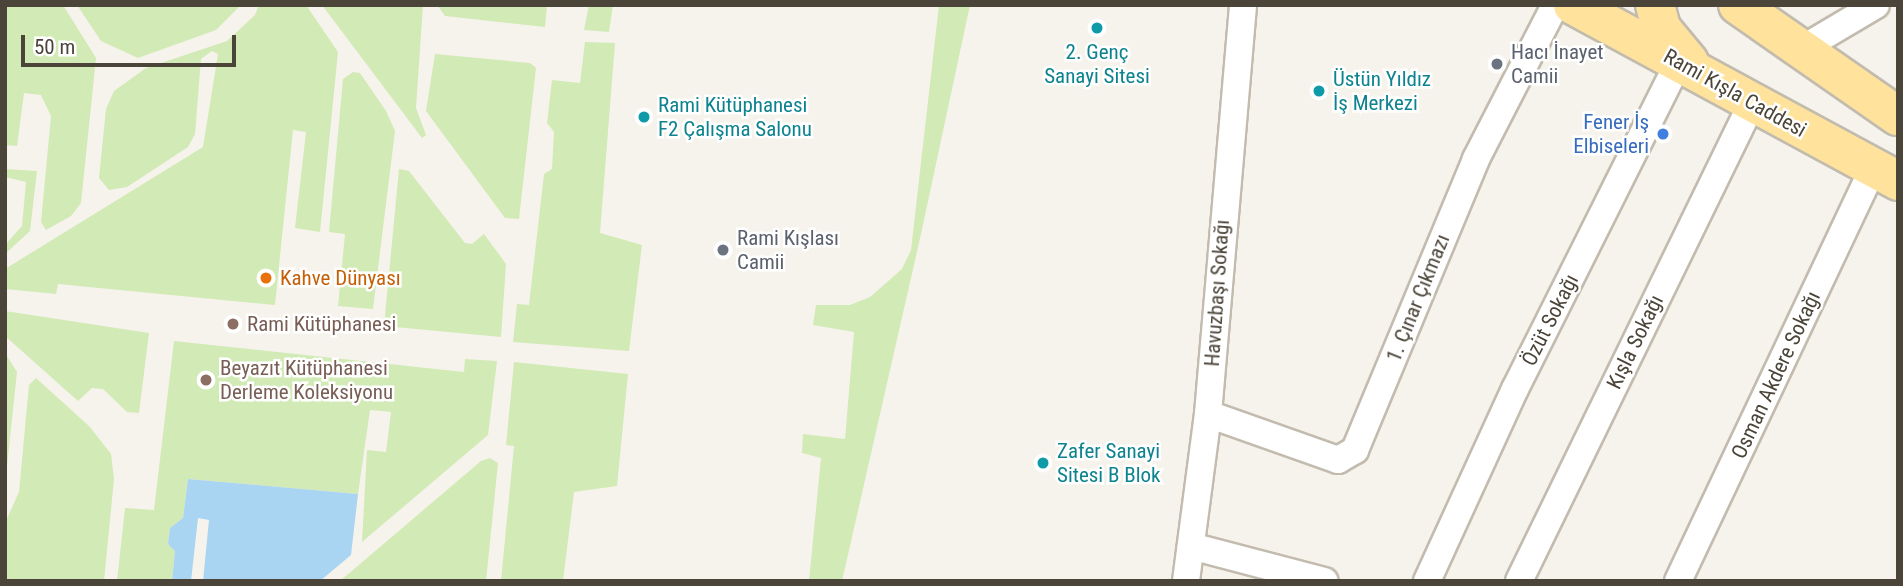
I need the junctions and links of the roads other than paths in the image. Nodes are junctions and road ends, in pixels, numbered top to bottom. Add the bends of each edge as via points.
1 (1242, 5) edge
2 (1555, 5) edge
3 (1573, 5) edge
4 (1655, 5) edge
5 (1738, 5) edge
6 (1876, 5) edge
7 (1800, 50) junction
8 (1690, 69) junction
9 (1752, 103) junction
10 (1898, 116) edge
11 (1886, 175) edge
12 (1208, 414) junction
13 (1191, 546) junction
14 (1186, 581) edge
15 (1324, 581) edge
16 (1427, 581) edge
17 (1518, 581) edge
18 (1678, 581) edge

1 - 12 street, Havuzbaşı Sokağı
2 - 12 street, 1. Çınar Çıkmazı via 1475,159 1355,450 1338,460
3 - 8 main road, Rami Kışla Caddesi
4 - 8 main road via 1661,28
5 - 7 main road
6 - 7 street
7 - 10 main road
8 - 9 main road, Rami Kışla Caddesi
8 - 16 street, Özüt Sokağı via 1515,389
9 - 11 main road, Rami Kışla Caddesi
9 - 17 street, Kışla Sokağı
11 - 18 street, Osman Akdere Sokağı
12 - 13 street, Havuzbaşı Sokağı
13 - 14 street, Havuzbaşı Sokağı
13 - 15 street

